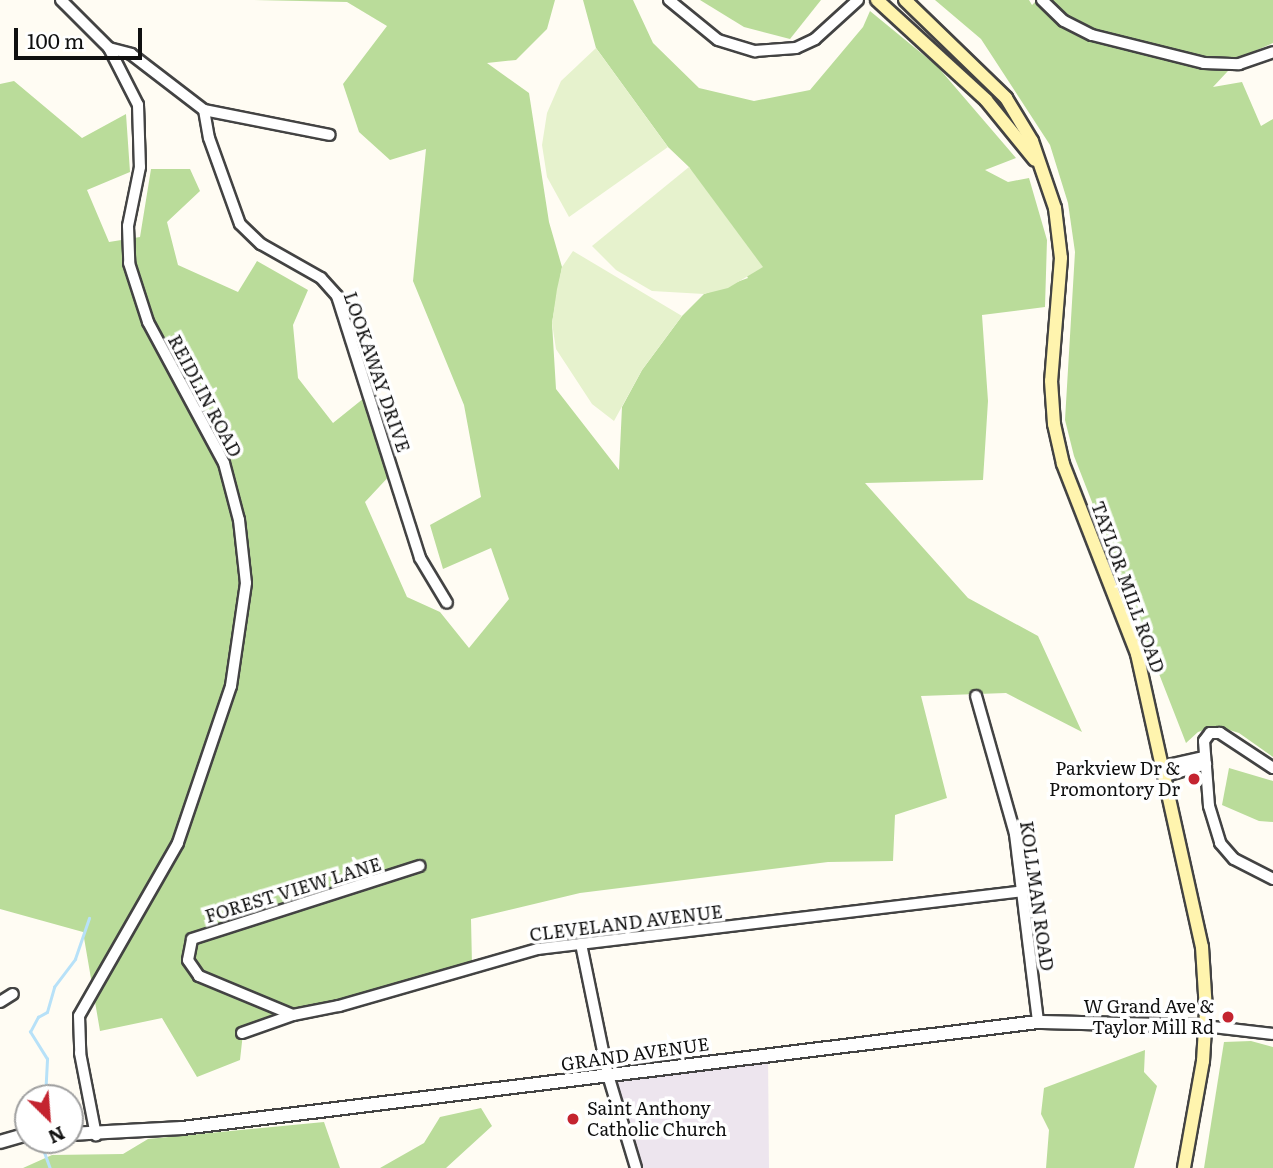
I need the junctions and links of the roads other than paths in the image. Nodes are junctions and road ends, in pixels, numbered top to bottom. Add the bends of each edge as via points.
1 (61, 0) edge
2 (669, 0) edge
3 (858, 0) edge
4 (877, 0) edge
5 (905, 0) edge
6 (1042, 0) edge
7 (109, 48) junction
8 (1273, 52) edge
9 (204, 110) junction
10 (330, 135) dead end
11 (1037, 163) junction
12 (447, 603) dead end
13 (976, 696) dead end
14 (1205, 760) junction
15 (1273, 768) edge
16 (1165, 771) junction
17 (421, 866) dead end
18 (1273, 879) edge
19 (1023, 891) junction
20 (581, 944) junction
21 (13, 994) dead end
22 (0, 1002) edge
23 (293, 1015) junction
24 (1038, 1022) junction
25 (1205, 1026) junction
26 (242, 1033) dead end
27 (1273, 1034) edge
28 (608, 1075) junction
29 (84, 1135) edge
30 (96, 1135) junction
31 (636, 1168) edge
32 (1184, 1168) edge

1 - 7 street, REIDLIN ROAD
2 - 3 street via 718,40 764,51 796,48 815,39
4 - 11 main road, TAYLOR MILL ROAD via 986,100
5 - 11 main road, TAYLOR MILL ROAD via 1006,98 1032,141
6 - 8 street via 1065,21 1092,36 1204,64 1239,64
7 - 9 street via 131,54
7 - 30 street, REIDLIN ROAD via 136,98 140,121 140,167 128,226 129,263 148,322 224,463 239,520 246,583 231,686 178,843 79,1016 80,1053
9 - 10 street
9 - 12 street, LOOKAWAY DRIVE via 209,138 240,225 261,244 321,278 337,296 420,558
11 - 16 main road, TAYLOR MILL ROAD via 1060,237 1051,381 1054,424 1063,464 1136,654
13 - 19 street, KOLLMAN ROAD via 1015,834
14 - 15 street via 1206,737 1220,733
14 - 16 street
14 - 18 street via 1209,806 1220,843 1234,859
16 - 25 main road, TAYLOR MILL ROAD via 1202,947
17 - 23 street, FOREST VIEW LANE via 192,939 188,960 203,979
19 - 20 street, CLEVELAND AVENUE
19 - 24 street, KOLLMAN ROAD
20 - 23 street, CLEVELAND AVENUE via 493,959 339,1006
20 - 28 street
21 - 22 street
23 - 26 street, CLEVELAND AVENUE
24 - 25 street, GRAND AVENUE
24 - 28 street, GRAND AVENUE
25 - 27 street
25 - 32 main road, TAYLOR MILL ROAD
28 - 30 street, GRAND AVENUE
28 - 31 street
29 - 30 street, GRAND AVENUE

